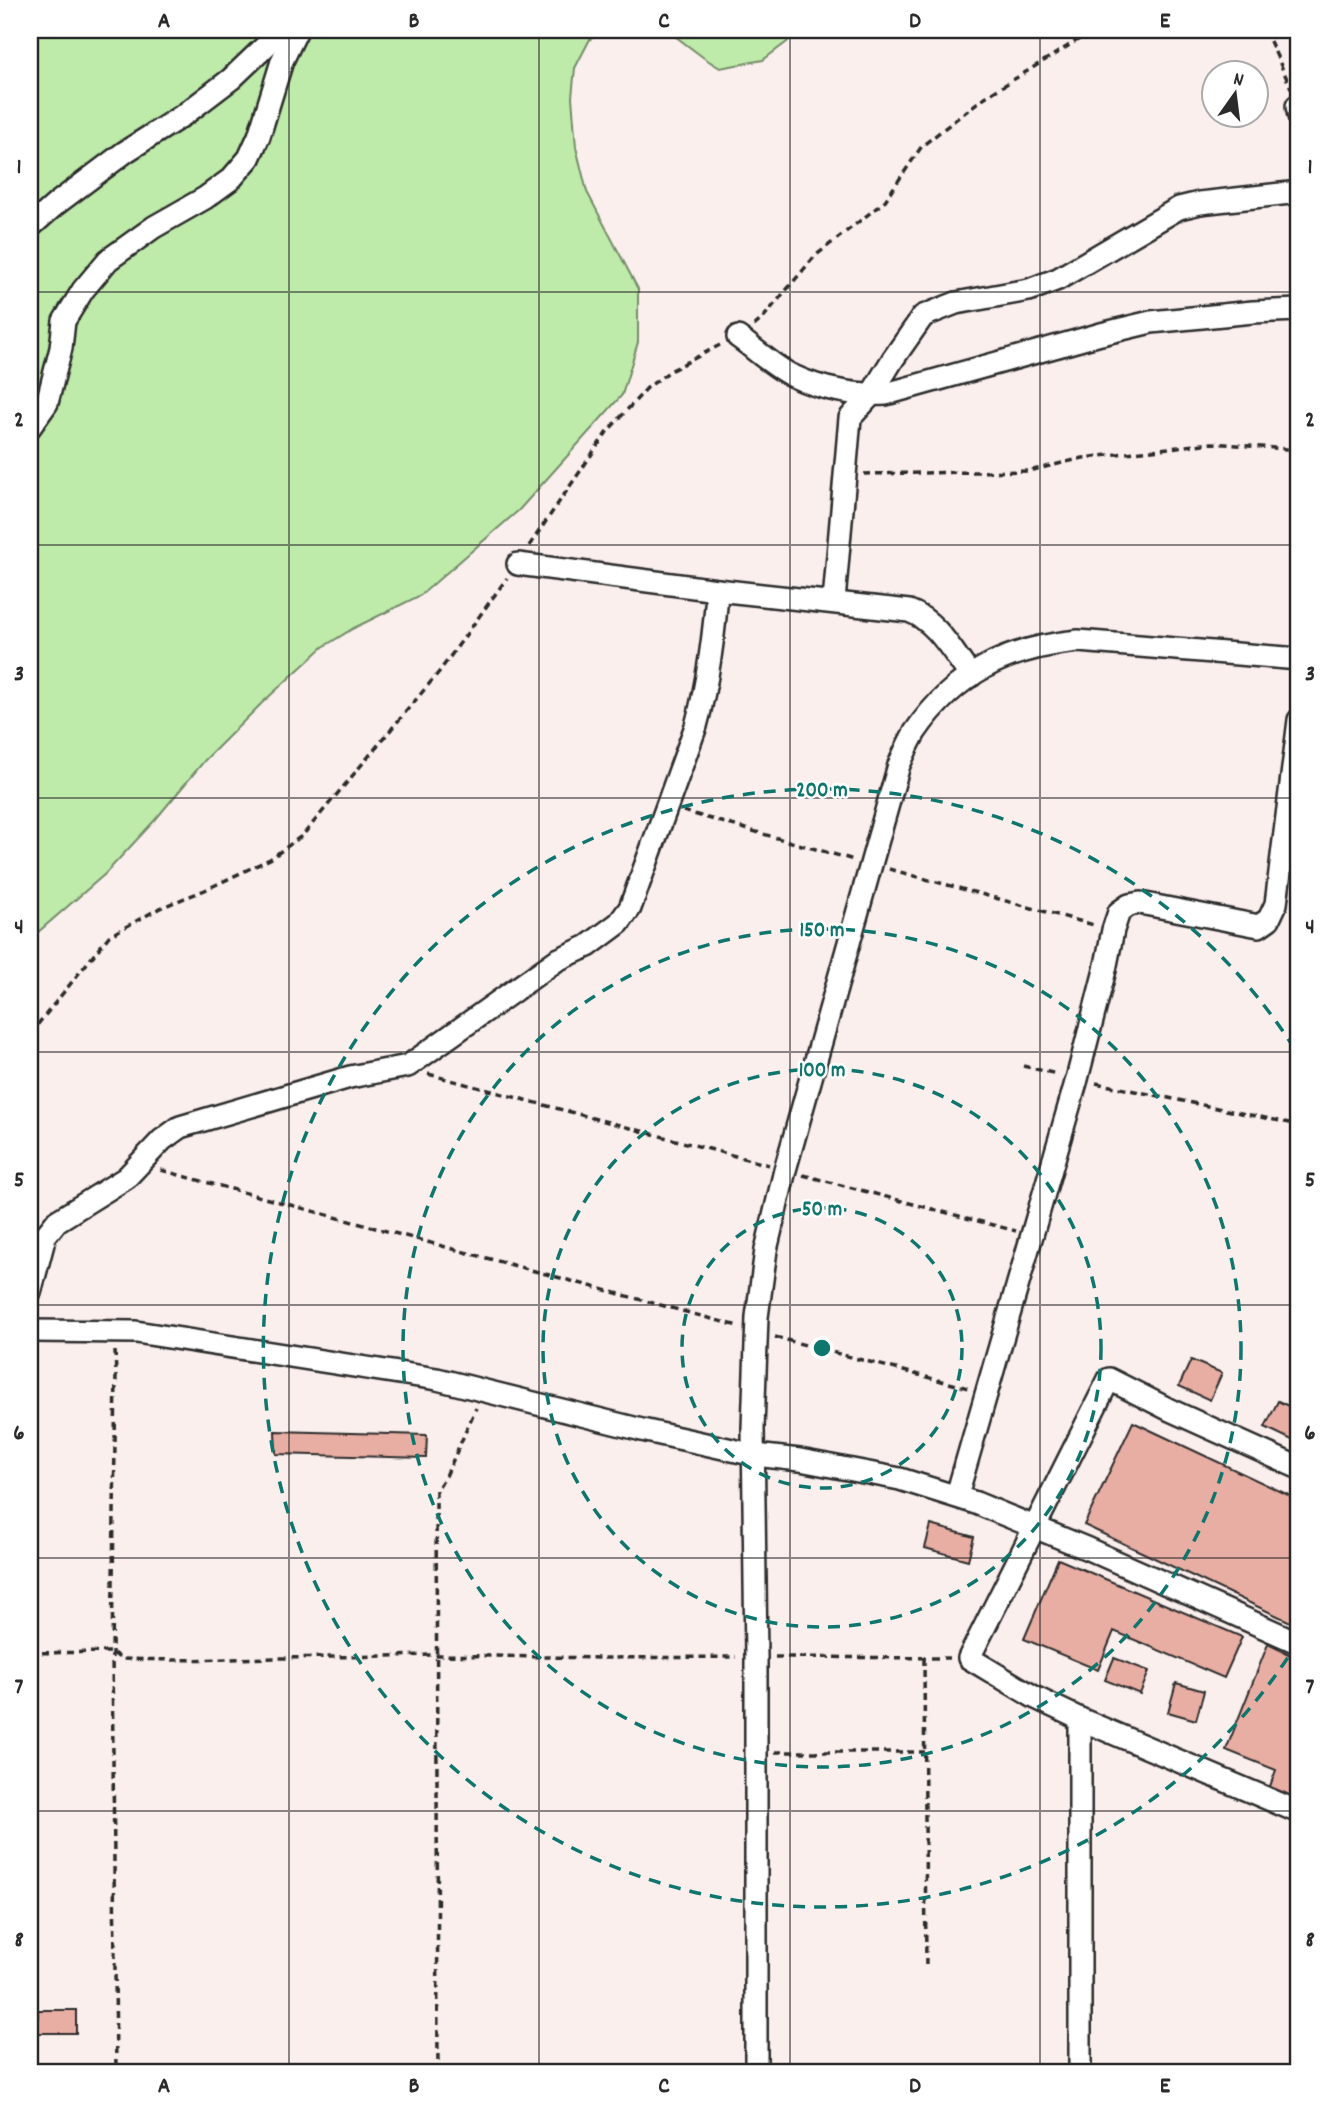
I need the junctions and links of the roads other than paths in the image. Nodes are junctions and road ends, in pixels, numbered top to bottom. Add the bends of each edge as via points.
1 (288, 30) edge
2 (297, 30) edge
3 (1299, 192) edge
4 (30, 227) edge
5 (1299, 310) edge
6 (738, 337) road end
7 (871, 395) junction
8 (30, 427) edge
9 (518, 564) road end
10 (716, 590) junction
11 (834, 601) junction
12 (1299, 659) edge
13 (971, 676) junction
14 (1299, 720) edge
15 (30, 1293) edge
16 (30, 1331) edge
17 (755, 1455) junction
18 (1299, 1468) edge
19 (957, 1495) junction
20 (1034, 1528) junction
21 (1299, 1643) edge
22 (1080, 1719) junction
23 (1299, 1812) edge
24 (756, 2073) edge
25 (1080, 2073) edge

1 - 4 street via 231,79 125,152
2 - 8 street via 282,61 260,136 231,179 108,260 83,290 64,321 47,403
3 - 7 street via 1179,208 1058,279 1029,290 956,303 923,316
5 - 7 street via 1151,322
6 - 7 street via 791,376
7 - 11 street via 850,418
9 - 10 street
10 - 11 street
10 - 15 street via 701,707 630,908 619,923 588,946 557,960 408,1066 350,1077 180,1127 126,1178 57,1221 45,1236
11 - 13 street via 922,615
12 - 13 street via 1078,641 1014,653
13 - 17 street via 932,710 899,765 785,1170 766,1250 756,1332
14 - 19 street via 1276,904 1269,919 1259,926 1140,903 1119,912 1077,1079
16 - 17 street via 136,1332 437,1379
17 - 19 street via 900,1479
17 - 24 street
18 - 20 street via 1110,1379
19 - 20 street
20 - 21 street
20 - 22 street via 969,1658
22 - 23 street
22 - 25 street

